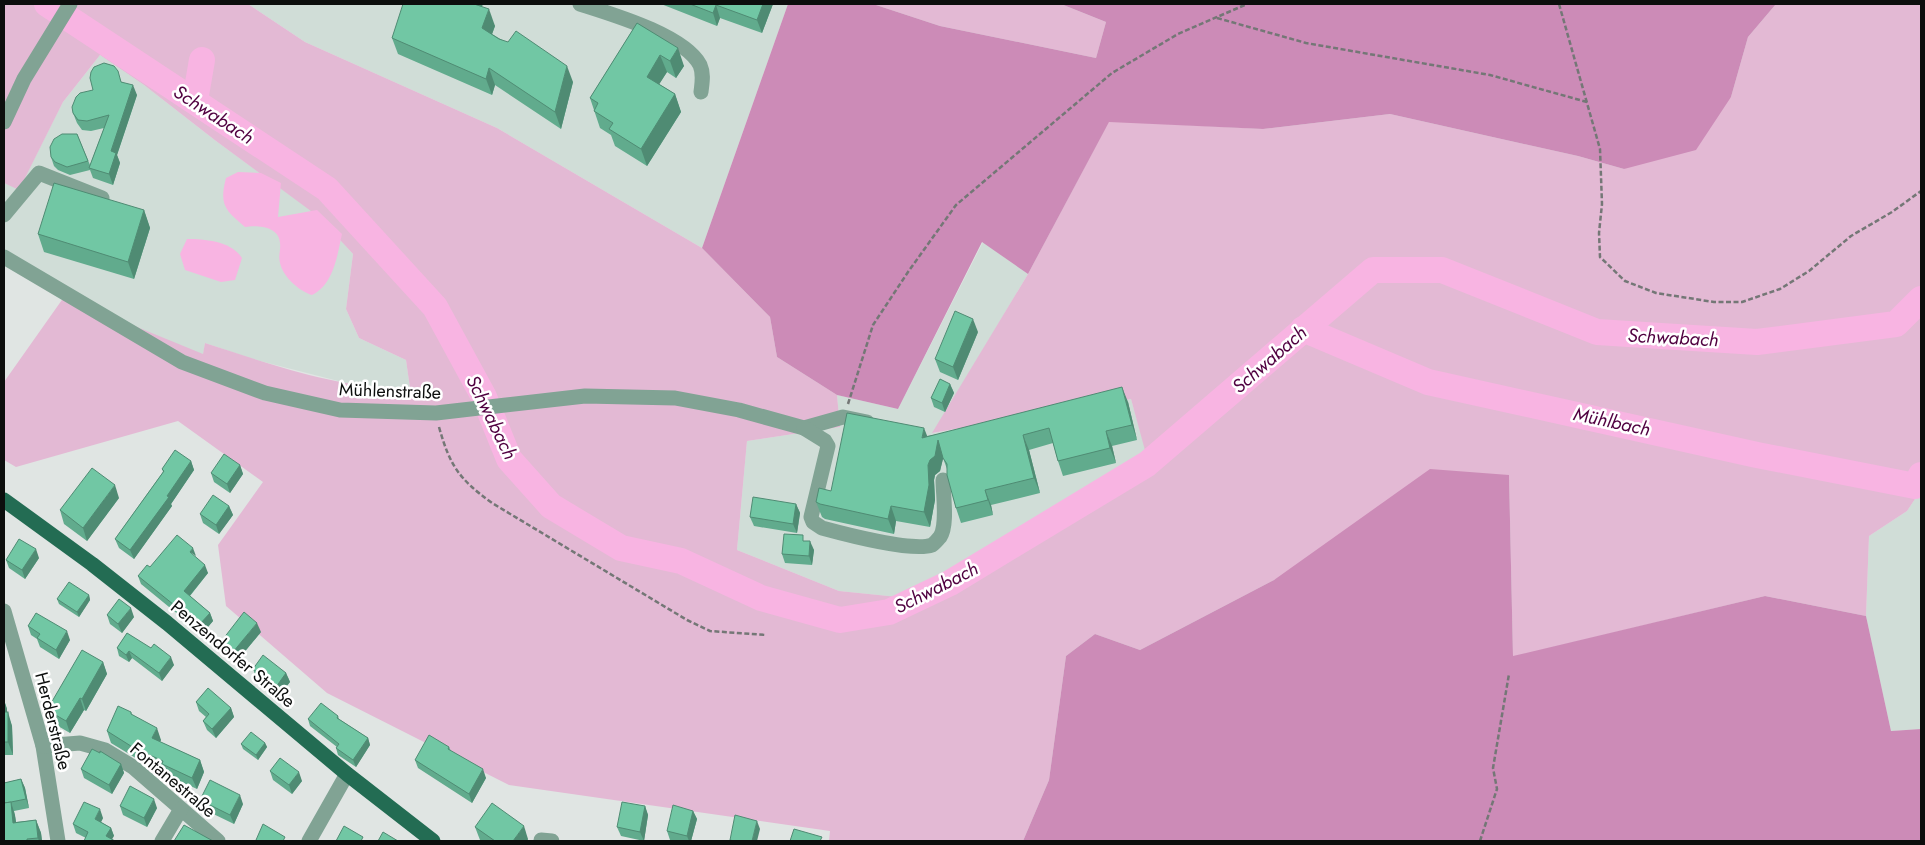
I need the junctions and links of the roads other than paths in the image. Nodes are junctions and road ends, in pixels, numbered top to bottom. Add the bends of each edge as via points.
1 (70, 4) edge
2 (580, 4) edge
3 (700, 92) dead end
4 (4, 122) edge
5 (102, 198) edge
6 (4, 215) edge
7 (4, 257) edge
8 (877, 424) edge
9 (804, 428) junction
10 (943, 480) dead end
11 (4, 500) edge
12 (4, 611) edge
13 (43, 746) junction
14 (347, 774) junction
15 (181, 809) junction
16 (58, 841) edge
17 (162, 841) edge
18 (218, 841) edge
19 (309, 841) edge
20 (434, 841) edge
21 (541, 841) edge
22 (552, 841) edge

1 - 4 street via 24,79
2 - 3 street via 645,26 670,39 699,64 702,73
5 - 6 street via 39,174
7 - 9 street, Mühlenstraße via 182,362 265,393 340,410 436,413 585,396 675,398 739,410
8 - 9 street via 844,417
9 - 10 street via 828,446 811,517 822,528 898,544 933,544 941,536 944,524
11 - 14 main road, Penzendorfer Straße via 167,623
12 - 13 street, Herderstraße
13 - 15 street, Fontanestraße via 80,743 105,750 133,767
13 - 16 street, Herderstraße
14 - 19 street
14 - 20 main road, Penzendorfer Straße
15 - 17 street
15 - 18 street, Fontanestraße
21 - 22 street

